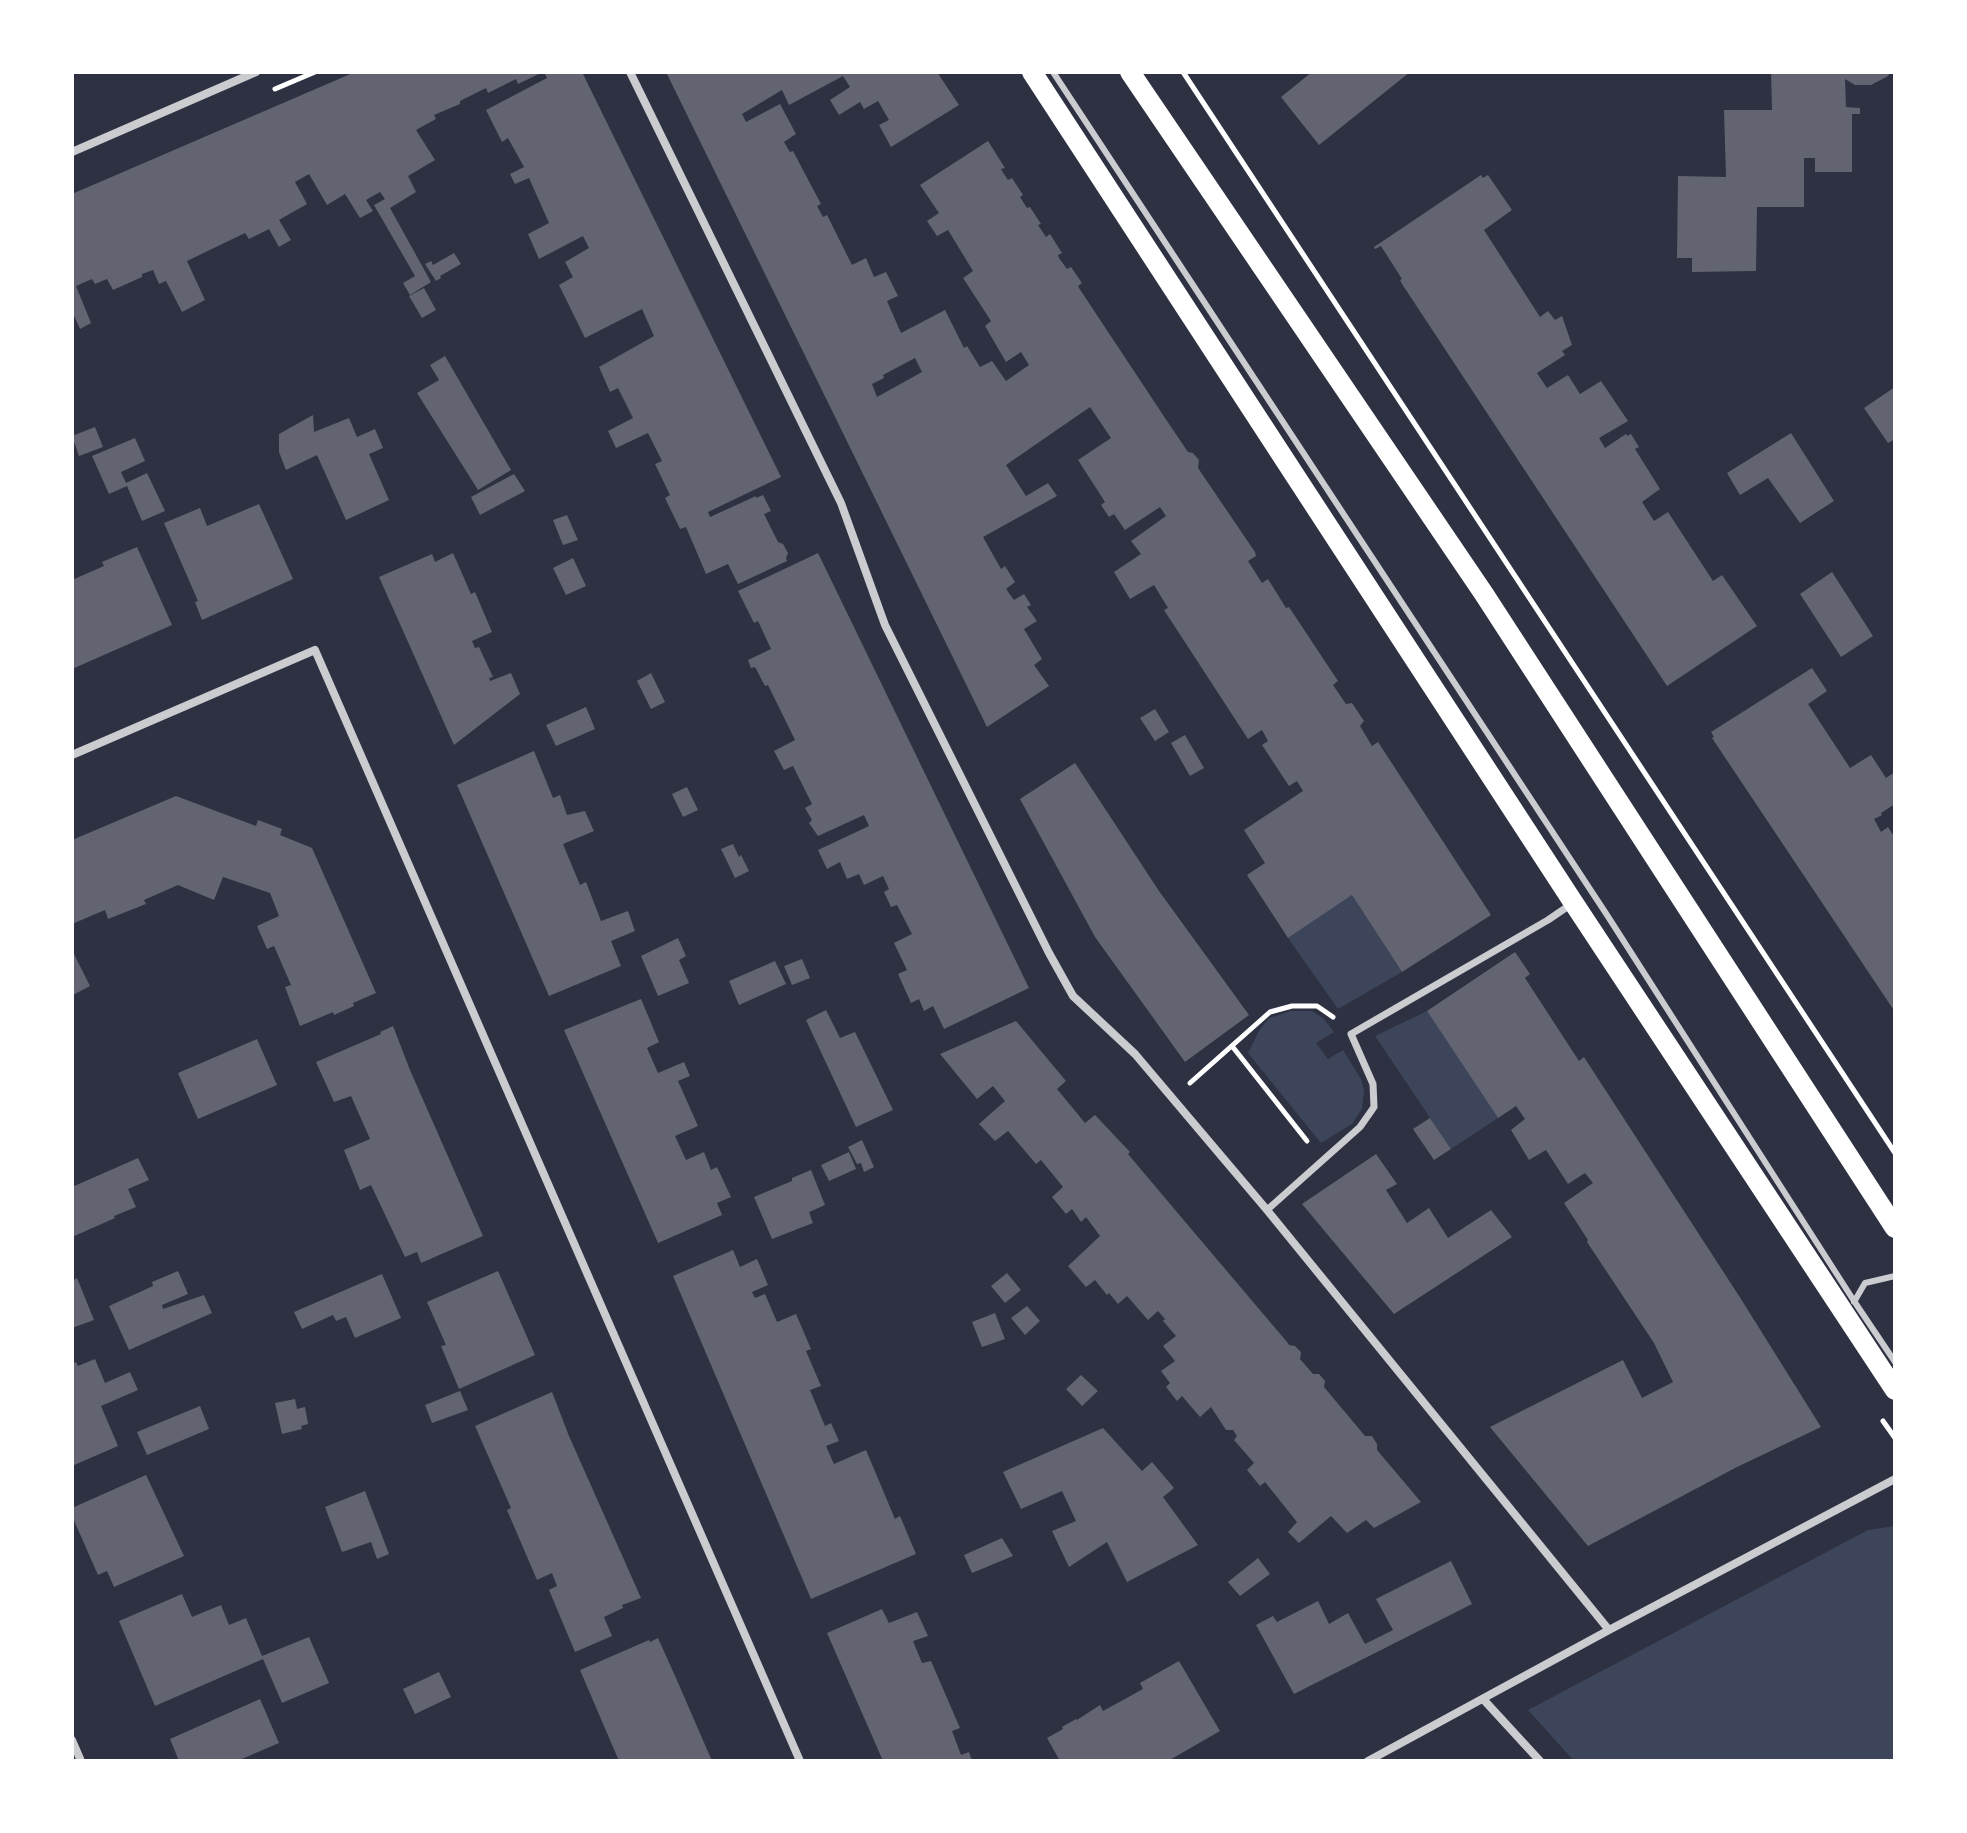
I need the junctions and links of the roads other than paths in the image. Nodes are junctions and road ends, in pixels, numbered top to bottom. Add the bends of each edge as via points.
1 (256, 72) edge
2 (630, 72) edge
3 (1032, 72) edge
4 (1053, 72) edge
5 (1130, 72) edge
6 (72, 152) edge
7 (72, 755) edge
8 (1573, 902) junction
9 (1267, 1210) junction
10 (1895, 1228) edge
11 (1895, 1276) edge
12 (1850, 1308) junction
13 (1895, 1362) edge
14 (1895, 1390) edge
15 (1895, 1479) edge
16 (1609, 1630) junction
17 (1483, 1699) junction
18 (72, 1740) edge
19 (81, 1761) edge
20 (800, 1761) edge
21 (1368, 1761) edge
22 (1540, 1761) edge

1 - 6 street
2 - 9 street via 841,503 885,625 1073,996 1135,1054
3 - 8 main road
4 - 12 lane via 1607,915
5 - 10 main road via 1484,594
7 - 20 street via 315,650
8 - 9 street via 1351,1034 1373,1084 1374,1107 1360,1127
8 - 12 main road
9 - 16 street
11 - 12 lane via 1865,1283
12 - 13 lane
12 - 14 main road
15 - 16 street
16 - 17 street
17 - 21 street
17 - 22 street
18 - 19 street

